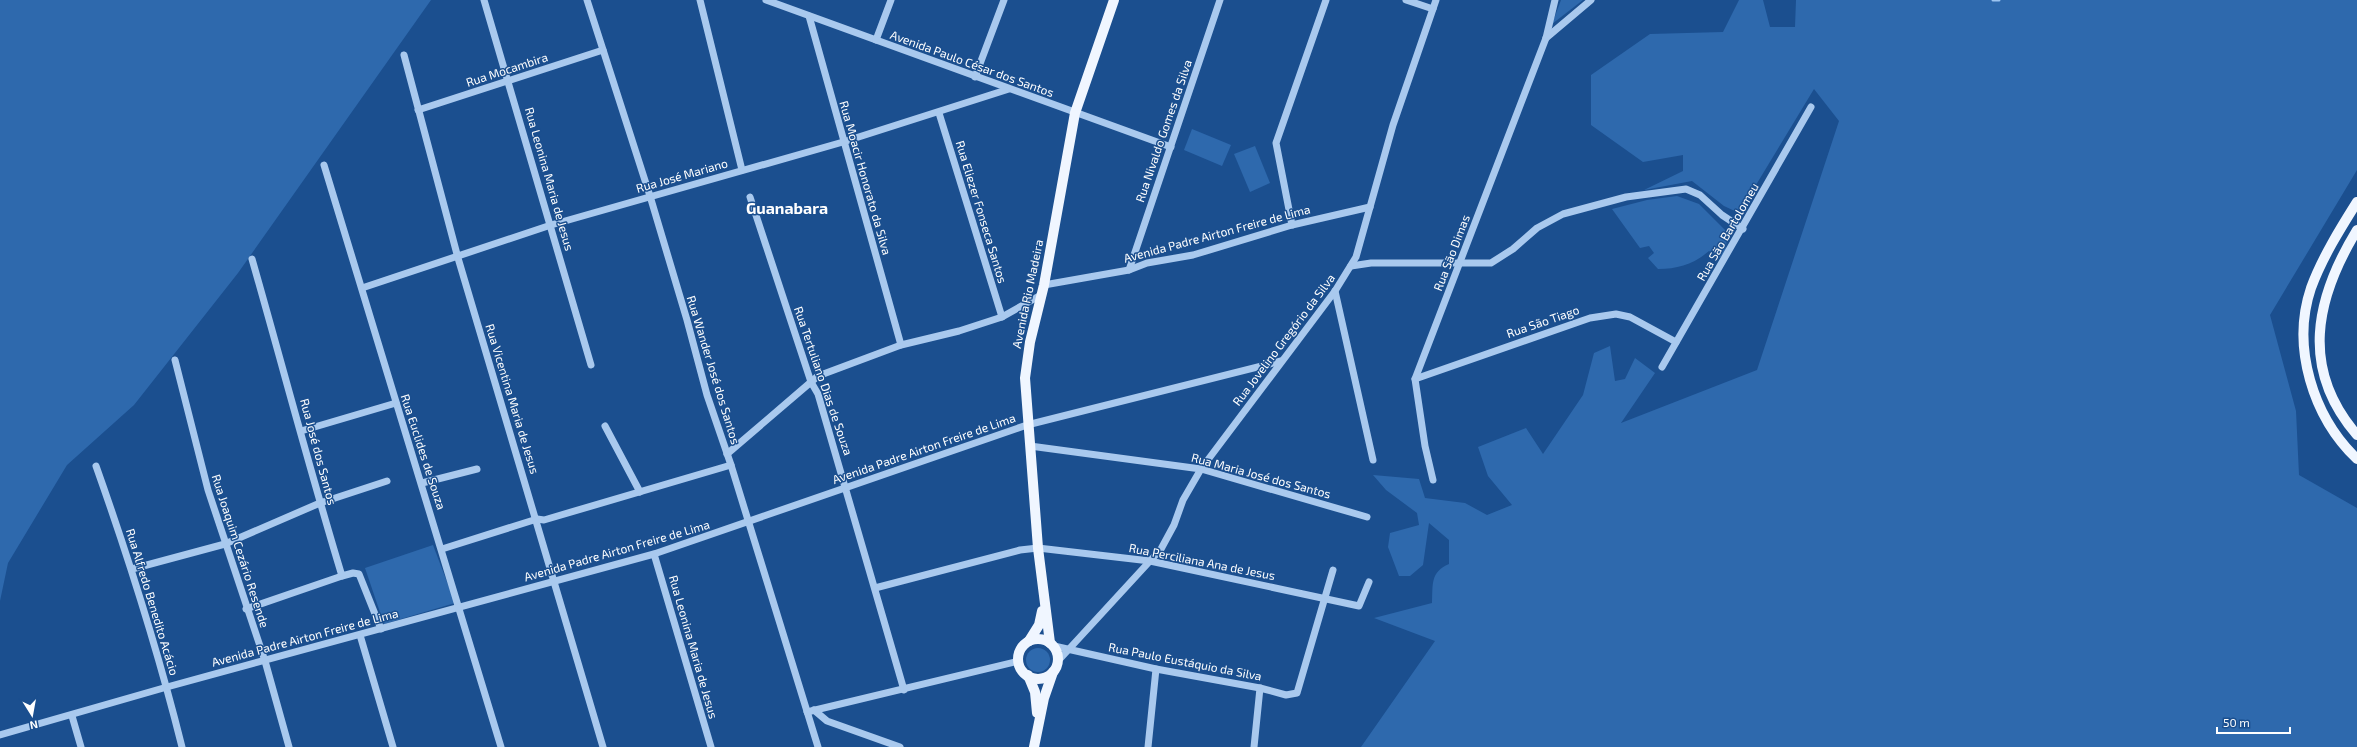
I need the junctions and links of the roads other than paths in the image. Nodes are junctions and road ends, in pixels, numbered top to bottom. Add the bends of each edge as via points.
1 (484, 0) edge
2 (587, 0) edge
3 (700, 0) edge
4 (766, 0) edge
5 (891, 0) edge
6 (1004, 0) edge
7 (1114, 0) edge
8 (1220, 0) edge
9 (1326, 0) edge
10 (1406, 0) edge
11 (1436, 0) edge
12 (1555, 0) edge
13 (1591, 0) edge
14 (782, 3) edge
15 (1433, 9) junction
16 (809, 16) junction
17 (1546, 38) junction
18 (876, 40) junction
19 (603, 50) junction
20 (404, 56) dead end
21 (975, 77) junction
22 (508, 81) junction
23 (1009, 89) junction
24 (1811, 107) dead end
25 (418, 110) junction
26 (939, 113) junction
27 (1075, 113) junction
28 (844, 142) junction
29 (1170, 147) junction
30 (324, 165) dead end
31 (742, 170) junction
32 (650, 196) junction
33 (750, 197) dead end
34 (2357, 202) edge
35 (1370, 207) junction
36 (551, 225) junction
37 (1292, 225) junction
38 (1743, 229) junction
39 (2357, 230) edge
40 (458, 258) junction
41 (252, 259) dead end
42 (1460, 264) junction
43 (1351, 266) junction
44 (1129, 270) junction
45 (1044, 285) junction
46 (362, 288) junction
47 (1335, 292) junction
48 (1041, 295) junction
49 (1002, 317) junction
50 (1676, 342) junction
51 (901, 345) junction
52 (175, 360) dead end
53 (1281, 360) junction
54 (591, 365) dead end
55 (1662, 367) dead end
56 (1416, 379) junction
57 (811, 382) junction
58 (396, 403) junction
59 (1027, 425) junction
60 (605, 426) dead end
61 (302, 431) junction
62 (2357, 435) edge
63 (1030, 446) junction
64 (727, 454) junction
65 (2357, 459) edge
66 (1373, 460) dead end
67 (731, 465) junction
68 (96, 466) dead end
69 (477, 468) dead end
70 (1200, 469) junction
71 (1433, 480) dead end
72 (387, 481) dead end
73 (422, 483) junction
74 (846, 487) junction
75 (640, 492) junction
76 (320, 503) junction
77 (1367, 517) dead end
78 (537, 519) junction
79 (748, 522) junction
80 (225, 544) junction
81 (1038, 548) junction
82 (442, 549) junction
83 (654, 554) junction
84 (1150, 561) junction
85 (132, 569) junction
86 (1333, 570) dead end
87 (342, 576) junction
88 (556, 581) junction
89 (1369, 582) dead end
90 (875, 588) junction
91 (1325, 598) junction
92 (1044, 601) junction
93 (460, 608) junction
94 (246, 609) junction
95 (381, 629) junction
96 (360, 635) junction
97 (1030, 641) junction
98 (1052, 644) junction
99 (1068, 648) junction
100 (265, 661) junction
101 (1019, 661) junction
102 (1058, 661) junction
103 (1156, 669) junction
104 (1054, 671) junction
105 (1028, 675) junction
106 (167, 687) junction
107 (1260, 688) junction
108 (904, 690) junction
109 (811, 711) junction
110 (72, 716) junction
111 (1038, 721) junction
112 (0, 735) edge
113 (82, 747) edge
114 (182, 747) edge
115 (289, 747) edge
116 (393, 747) edge
117 (501, 747) edge
118 (603, 747) edge
119 (711, 747) edge
120 (818, 747) edge
121 (900, 747) edge
122 (1034, 747) edge
123 (1148, 747) edge
124 (1254, 747) edge

1 - 22 street, Rua Leonina Maria de Jesus
2 - 19 street, Rua Wander José dos Santos
3 - 31 street
4 - 14 street, Avenida Paulo César dos Santos
5 - 18 street
6 - 21 street
7 - 27 main road, Avenida Rio Madeira
8 - 29 street, Rua Nivaldo Gomes da Silva
9 - 37 street via 1276,143
10 - 15 street
11 - 15 street, Rua Jovelino Gregório da Silva
12 - 17 street, Rua São Dimas
13 - 17 street, Rua São Dimas
14 - 16 street, Avenida Paulo César dos Santos
15 - 35 street, Rua Jovelino Gregório da Silva via 1393,125
16 - 18 street, Avenida Paulo César dos Santos
16 - 28 street, Rua Moacir Honorato da Silva
17 - 42 street, Rua São Dimas
18 - 21 street, Avenida Paulo César dos Santos
19 - 22 street, Rua Mocambira
19 - 32 street, Rua Wander José dos Santos
20 - 25 street, Rua Vicentina Maria de Jesus
21 - 23 street, Avenida Paulo César dos Santos
22 - 25 street, Rua Mocambira
22 - 36 street, Rua Leonina Maria de Jesus
23 - 26 street, Rua José Mariano
23 - 27 street, Avenida Paulo César dos Santos
24 - 38 street, Rua São Bartolomeu
25 - 40 street, Rua Vicentina Maria de Jesus
26 - 28 street, Rua José Mariano
26 - 49 street, Rua Eliezer Fonseca Santos
27 - 29 street, Avenida Paulo César dos Santos
27 - 45 main road, Avenida Rio Madeira
28 - 31 street, Rua José Mariano
28 - 51 street, Rua Moacir Honorato da Silva
29 - 44 street, Rua Nivaldo Gomes da Silva
30 - 46 street, Rua Euclides de Souza
31 - 32 street, Rua José Mariano
32 - 36 street, Rua José Mariano
32 - 64 street, Rua Wander José dos Santos via 707,395
33 - 57 street, Rua Tertuliano Dias de Souza
34 - 65 main road via 2326,255 2311,288 2304,338 2313,391 2334,434
35 - 37 street, Avenida Padre Airton Freire de Lima
35 - 43 street, Rua Jovelino Gregório da Silva via 1356,257
36 - 40 street, Rua José Mariano
36 - 54 street, Rua Leonina Maria de Jesus
37 - 44 street, Avenida Padre Airton Freire de Lima
38 - 42 street via 1722,216 1700,195 1686,189 1626,198 1563,214 1537,228 1513,249 1491,263
38 - 50 street, Rua São Bartolomeu
39 - 62 main road via 2329,283 2321,310 2319,330 2320,352 2329,389 2340,416
40 - 46 street, Rua José Mariano
40 - 78 street, Rua Vicentina Maria de Jesus
41 - 61 street, Rua José dos Santos
42 - 43 street via 1371,263
42 - 56 street, Rua São Dimas
43 - 47 street, Rua Jovelino Gregório da Silva
44 - 45 street, Avenida Padre Airton Freire de Lima
45 - 48 main road, Avenida Rio Madeira
46 - 58 street, Rua Euclides de Souza
47 - 53 street, Rua Jovelino Gregório da Silva
47 - 66 street
48 - 49 street
48 - 59 main road, Avenida Rio Madeira via 1025,378
49 - 51 street via 959,331
50 - 55 street, Rua São Bartolomeu
50 - 56 street, Rua São Tiago via 1630,316 1616,314 1590,318
51 - 57 street via 818,376
52 - 80 street, Rua Joaquim Cezário Resende via 208,490
53 - 59 street, Avenida Padre Airton Freire de Lima
53 - 70 street, Rua Jovelino Gregório da Silva
56 - 71 street, Rua São Dimas via 1424,446
57 - 64 street
57 - 74 street, Rua Tertuliano Dias de Souza via 818,394
58 - 61 street
58 - 73 street, Rua Euclides de Souza
59 - 63 main road, Avenida Rio Madeira
59 - 74 street, Avenida Padre Airton Freire de Lima
60 - 75 street
61 - 76 street, Rua José dos Santos
63 - 70 street, Rua Maria José dos Santos
63 - 81 main road, Avenida Rio Madeira
64 - 67 street, Rua Wander José dos Santos
67 - 75 street
67 - 79 street, Rua Wander José dos Santos
68 - 85 street, Rua Alfredo Benedito Acácio
69 - 73 street
70 - 77 street, Rua Maria José dos Santos
70 - 84 street, Rua Jovelino Gregório da Silva via 1182,500 1174,525 1161,549
72 - 76 street
73 - 82 street, Rua Euclides de Souza
74 - 79 street, Avenida Padre Airton Freire de Lima
74 - 90 street, Rua Tertuliano Dias de Souza
75 - 78 street via 544,520
76 - 80 street
76 - 87 street, Rua José dos Santos
78 - 82 street
78 - 88 street, Rua Vicentina Maria de Jesus
79 - 83 street, Avenida Padre Airton Freire de Lima
79 - 109 street, Rua Wander José dos Santos
80 - 85 street
80 - 94 street, Rua Joaquim Cezário Resende
81 - 84 street, Rua Perciliana Ana de Jesus
81 - 90 street, Rua Perciliana Ana de Jesus via 1020,550
81 - 92 main road, Avenida Rio Madeira
82 - 93 street, Rua Euclides de Souza
83 - 88 street, Avenida Padre Airton Freire de Lima
83 - 119 street, Rua Leonina Maria de Jesus
84 - 91 street, Rua Perciliana Ana de Jesus
84 - 99 street, Rua Jovelino Gregório da Silva
85 - 106 street, Rua Alfredo Benedito Acácio
86 - 91 street
87 - 94 street
87 - 95 street via 353,572 359,574
88 - 93 street, Avenida Padre Airton Freire de Lima
88 - 118 street, Rua Vicentina Maria de Jesus
89 - 91 street, Rua Perciliana Ana de Jesus via 1359,606
90 - 108 street, Rua Tertuliano Dias de Souza
91 - 107 street, Rua Paulo Eustáquio da Silva via 1297,693 1286,694
92 - 97 main road, Avenida Rio Madeira via 1039,625
92 - 98 main road, Avenida Rio Madeira
93 - 95 street, Avenida Padre Airton Freire de Lima
93 - 117 street, Rua Euclides de Souza
94 - 100 street, Rua Joaquim Cezário Resende
95 - 96 street, Avenida Padre Airton Freire de Lima
96 - 100 street, Avenida Padre Airton Freire de Lima
96 - 116 street
97 - 98 main road via 1040,639
97 - 101 main road via 1020,652
98 - 99 street
98 - 102 main road
99 - 102 street, Rua Jovelino Gregório da Silva
99 - 103 street, Rua Paulo Eustáquio da Silva
100 - 106 street, Avenida Padre Airton Freire de Lima
100 - 115 street, Rua Joaquim Cezário Resende
101 - 105 main road via 1020,667
101 - 108 street
102 - 104 main road
103 - 107 street, Rua Paulo Eustáquio da Silva
103 - 123 street
104 - 105 main road via 1044,678 1033,678
104 - 111 main road
105 - 111 main road via 1035,692
106 - 110 street, Avenida Padre Airton Freire de Lima
106 - 114 street, Rua Alfredo Benedito Acácio
107 - 124 street
108 - 109 street
109 - 120 street, Rua Wander José dos Santos
109 - 121 street via 827,721
110 - 112 street, Avenida Padre Airton Freire de Lima
110 - 113 street
111 - 122 main road

